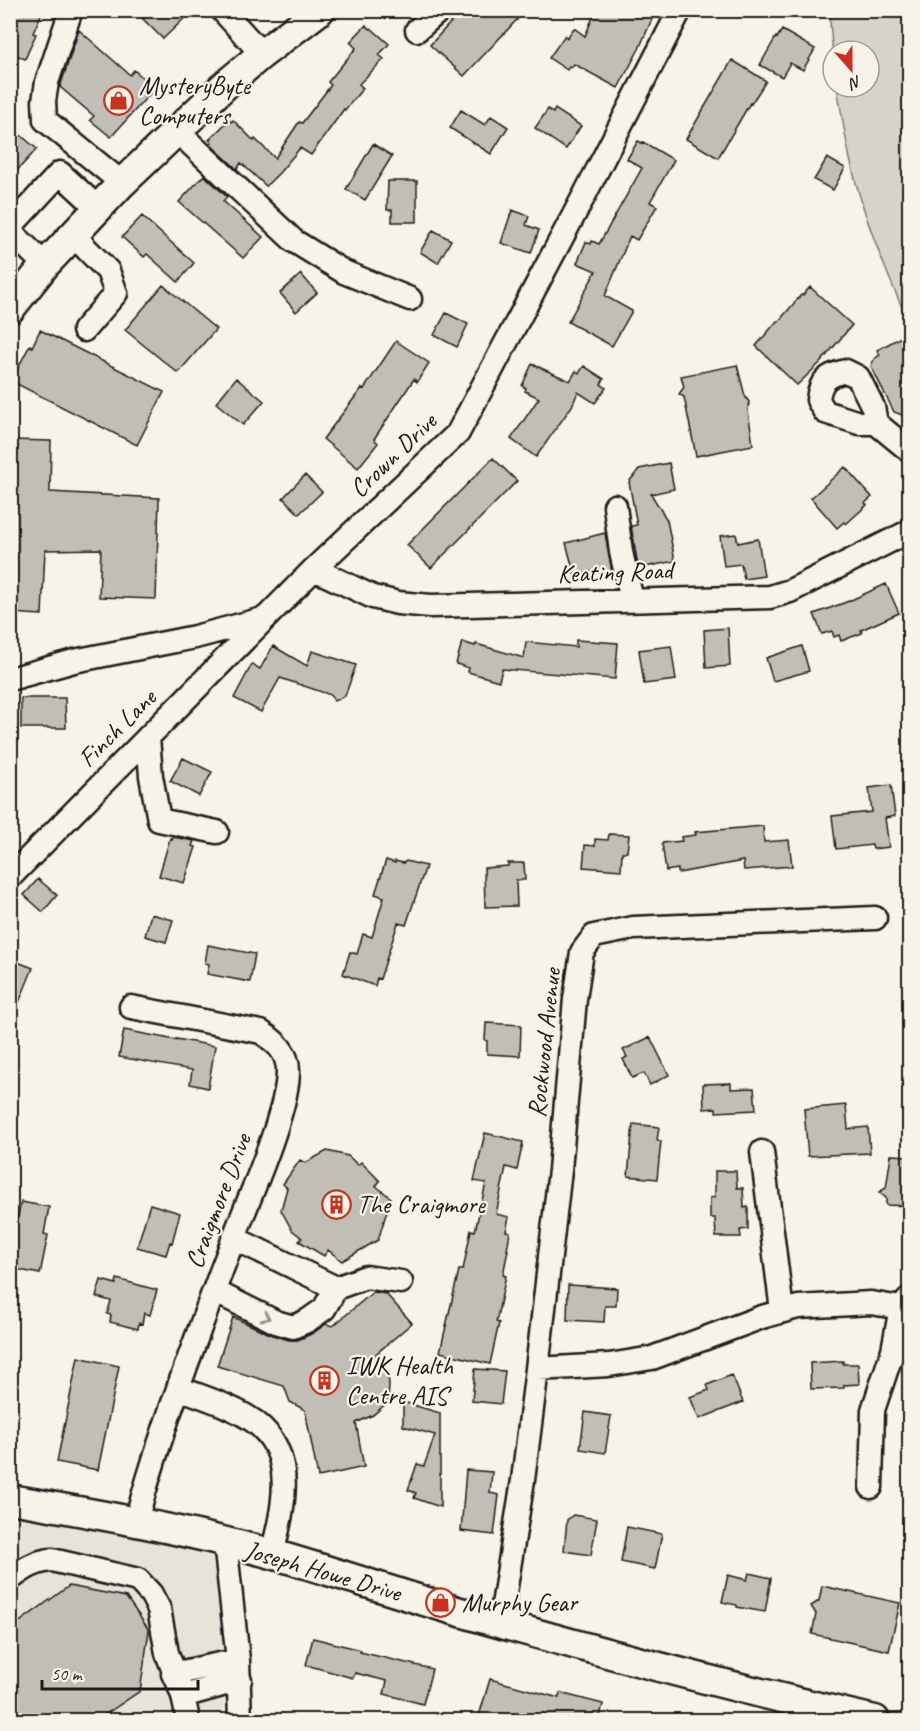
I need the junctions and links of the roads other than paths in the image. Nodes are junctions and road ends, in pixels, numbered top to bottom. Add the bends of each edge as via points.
1 (71, 10) edge
2 (222, 10) edge
3 (320, 10) edge
4 (440, 10) edge
5 (680, 10) edge
6 (417, 30) dead end
7 (262, 54) junction
8 (176, 130) junction
9 (122, 183) junction
10 (98, 208) junction
11 (10, 229) edge
12 (73, 235) junction
13 (45, 265) junction
14 (410, 299) dead end
15 (10, 309) edge
16 (84, 330) dead end
17 (876, 423) dead end
18 (909, 451) edge
19 (615, 506) dead end
20 (909, 531) edge
21 (314, 569) junction
22 (632, 600) junction
23 (265, 618) junction
24 (10, 679) edge
25 (148, 737) junction
26 (217, 832) dead end
27 (10, 877) edge
28 (875, 918) dead end
29 (131, 1007) dead end
30 (762, 1152) dead end
31 (234, 1238) junction
32 (401, 1282) dead end
33 (336, 1288) junction
34 (214, 1291) junction
35 (905, 1303) edge
36 (782, 1311) junction
37 (537, 1370) junction
38 (179, 1388) junction
39 (871, 1487) dead end
40 (10, 1499) edge
41 (136, 1521) junction
42 (225, 1542) junction
43 (272, 1554) junction
44 (10, 1580) edge
45 (500, 1624) junction
46 (239, 1670) junction
47 (173, 1674) junction
48 (183, 1696) junction
49 (188, 1720) edge
50 (240, 1720) edge
51 (875, 1720) edge

1 - 9 street via 47,82 45,120
2 - 7 street
3 - 7 main road
4 - 6 street
5 - 21 street, Crown Drive via 458,434
7 - 8 main road
8 - 9 main road
8 - 14 street via 294,241 344,272
9 - 10 main road
10 - 11 street via 60,173
10 - 12 main road
11 - 13 street
12 - 13 main road
12 - 16 street via 108,271 116,292
13 - 15 main road
17 - 18 street
19 - 22 street
20 - 22 street, Keating Road via 790,591 770,597
21 - 22 street, Keating Road via 374,597 398,603 431,606
21 - 23 street, Crown Drive
23 - 24 street, Crown Drive via 195,638 74,661
23 - 25 street, Finch Lane
25 - 26 street via 159,820
25 - 27 street, Finch Lane
28 - 37 street, Rockwood Avenue via 633,928 594,936 582,952
29 - 31 street, Craigmore Drive via 261,1032 286,1055 285,1097 272,1143
30 - 36 street
31 - 33 street
31 - 34 street, Craigmore Drive
32 - 33 street via 366,1277
34 -> 33 street via 292,1327 324,1309
34 - 38 street, Craigmore Drive
35 - 36 street
35 - 39 street via 873,1410
36 - 37 street via 652,1358
37 - 45 street, Rockwood Avenue
38 - 41 street, Craigmore Drive
38 - 43 street via 235,1410 254,1422 268,1434 279,1452 284,1492
40 - 41 main road, Joseph Howe Drive
41 - 42 main road, Joseph Howe Drive
42 - 43 main road, Joseph Howe Drive
42 - 46 street
43 - 45 main road, Joseph Howe Drive
44 - 47 street via 40,1561 52,1560 138,1580 151,1593 159,1610
45 - 51 main road, Joseph Howe Drive
46 - 47 street
46 - 48 street
46 - 50 street
47 - 48 street
48 - 49 street

